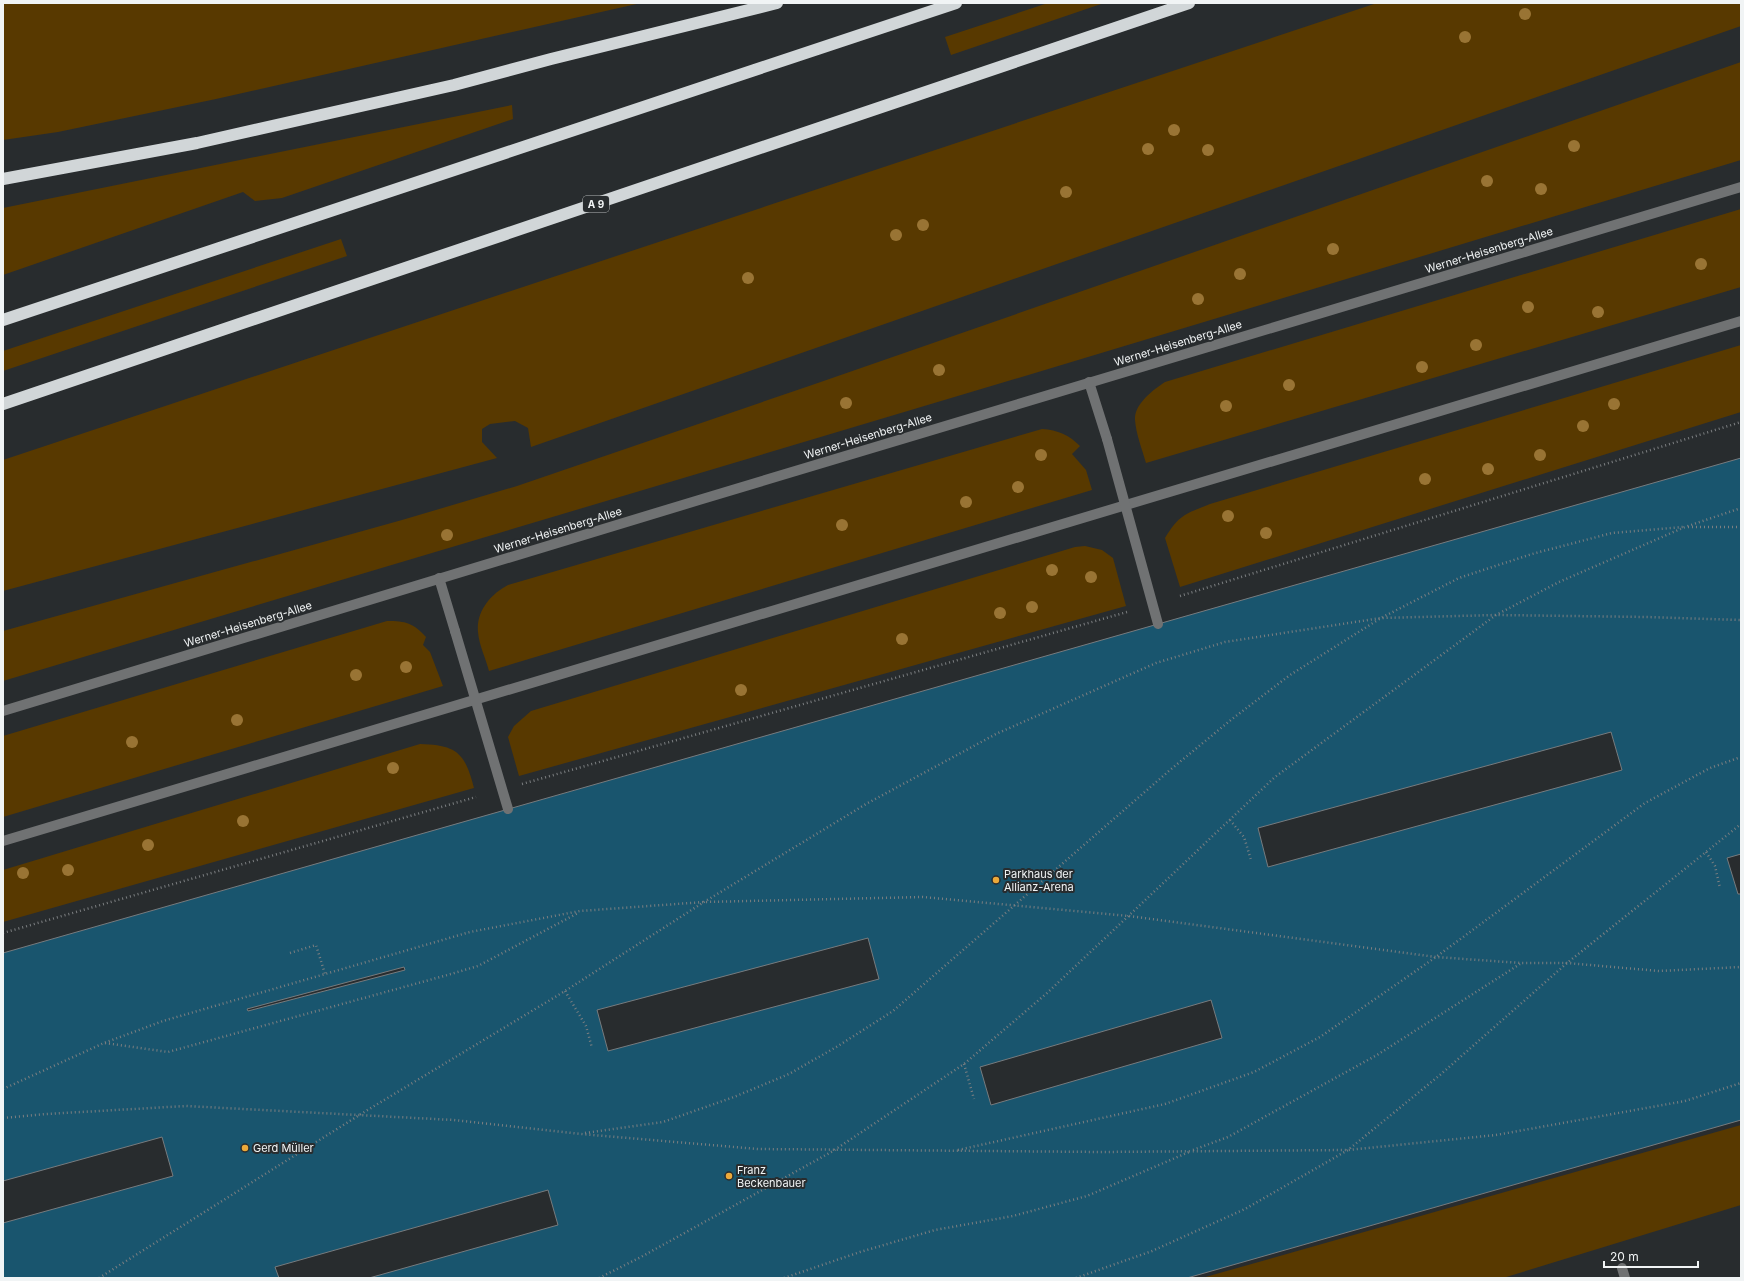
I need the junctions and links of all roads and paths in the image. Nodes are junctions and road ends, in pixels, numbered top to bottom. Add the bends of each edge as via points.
1 (777, 3) edge
2 (956, 3) edge
3 (1189, 3) edge
4 (3, 179) edge
5 (1741, 187) edge
6 (3, 320) edge
7 (1741, 321) edge
8 (1089, 382) junction
9 (3, 404) edge
10 (1741, 422) edge
11 (1741, 508) edge
12 (1685, 527) junction
13 (1741, 527) edge
14 (439, 578) junction
15 (1180, 596) dead end
16 (1127, 612) dead end
17 (1496, 615) junction
18 (1381, 618) junction
19 (1741, 620) edge
20 (1158, 624) dead end
21 (3, 711) edge
22 (1741, 757) edge
23 (522, 784) dead end
24 (476, 797) dead end
25 (508, 809) dead end
26 (1230, 820) junction
27 (1741, 824) edge
28 (3, 841) edge
29 (1706, 852) junction
30 (1251, 860) dead end
31 (1720, 888) dead end
32 (704, 902) junction
33 (1016, 905) junction
34 (580, 911) junction
35 (1129, 916) junction
36 (3, 933) edge
37 (290, 953) dead end
38 (1436, 957) junction
39 (1567, 962) junction
40 (1521, 963) junction
41 (1741, 967) edge
42 (325, 974) junction
43 (565, 990) junction
44 (104, 1043) junction
45 (592, 1048) dead end
46 (964, 1064) junction
47 (1741, 1083) edge
48 (3, 1089) edge
49 (974, 1099) dead end
50 (361, 1114) junction
51 (3, 1118) edge
52 (581, 1134) junction
53 (1348, 1150) junction
54 (833, 1151) junction
55 (1190, 1151) junction
56 (952, 1152) junction
57 (99, 1278) edge
58 (599, 1278) edge
59 (784, 1278) edge
60 (1076, 1278) edge

1 - 4 highway via 551,58 446,87 197,143
2 - 6 highway
3 - 9 highway, A 9
5 - 8 street, Werner-Heisenberg-Allee
7 - 28 street
8 - 14 street, Werner-Heisenberg-Allee
8 - 20 street, bridge
10 - 15 path
11 - 12 path
12 - 13 path
12 - 17 path via 1559,582
12 - 18 path via 1612,533 1532,554 1459,578
14 - 21 street, Werner-Heisenberg-Allee
14 - 25 street, bridge
16 - 23 path
17 - 18 path
17 - 19 path
17 - 26 path via 1275,777
18 - 32 path via 1225,642 1156,663 996,734 866,804
18 - 33 path via 1290,675 1232,719
22 - 38 path via 1710,768 1645,803
24 - 36 path
26 - 30 path via 1244,837
26 - 35 path
27 - 29 path
29 - 31 path via 1715,866
29 - 39 path
32 - 33 path via 923,896
32 - 34 path
32 - 43 path
33 - 35 path
33 - 52 path via 893,1011 789,1074 663,1122
34 - 42 path via 470,932
34 - 44 path via 478,966 451,974 168,1052
35 - 38 path
35 - 46 path via 1048,993
37 - 42 path via 316,945
38 - 40 path
38 - 56 path via 1320,1037 1254,1072 1165,1104
39 - 40 path
39 - 41 path via 1659,971
39 - 53 path via 1440,1075
40 - 55 path via 1377,1055 1228,1137
42 - 44 path via 163,1021
43 - 45 path via 586,1026
43 - 50 path
44 - 48 path
46 - 49 path
46 - 54 path
47 - 53 path via 1686,1101 1496,1136
50 - 51 path via 186,1106
50 - 52 path via 454,1120
50 - 57 path
52 - 54 path via 758,1150
53 - 55 path
53 - 60 path via 1245,1209 1152,1251
54 - 56 path
54 - 58 path
55 - 56 path
55 - 59 path via 1087,1196 1013,1216 935,1230

